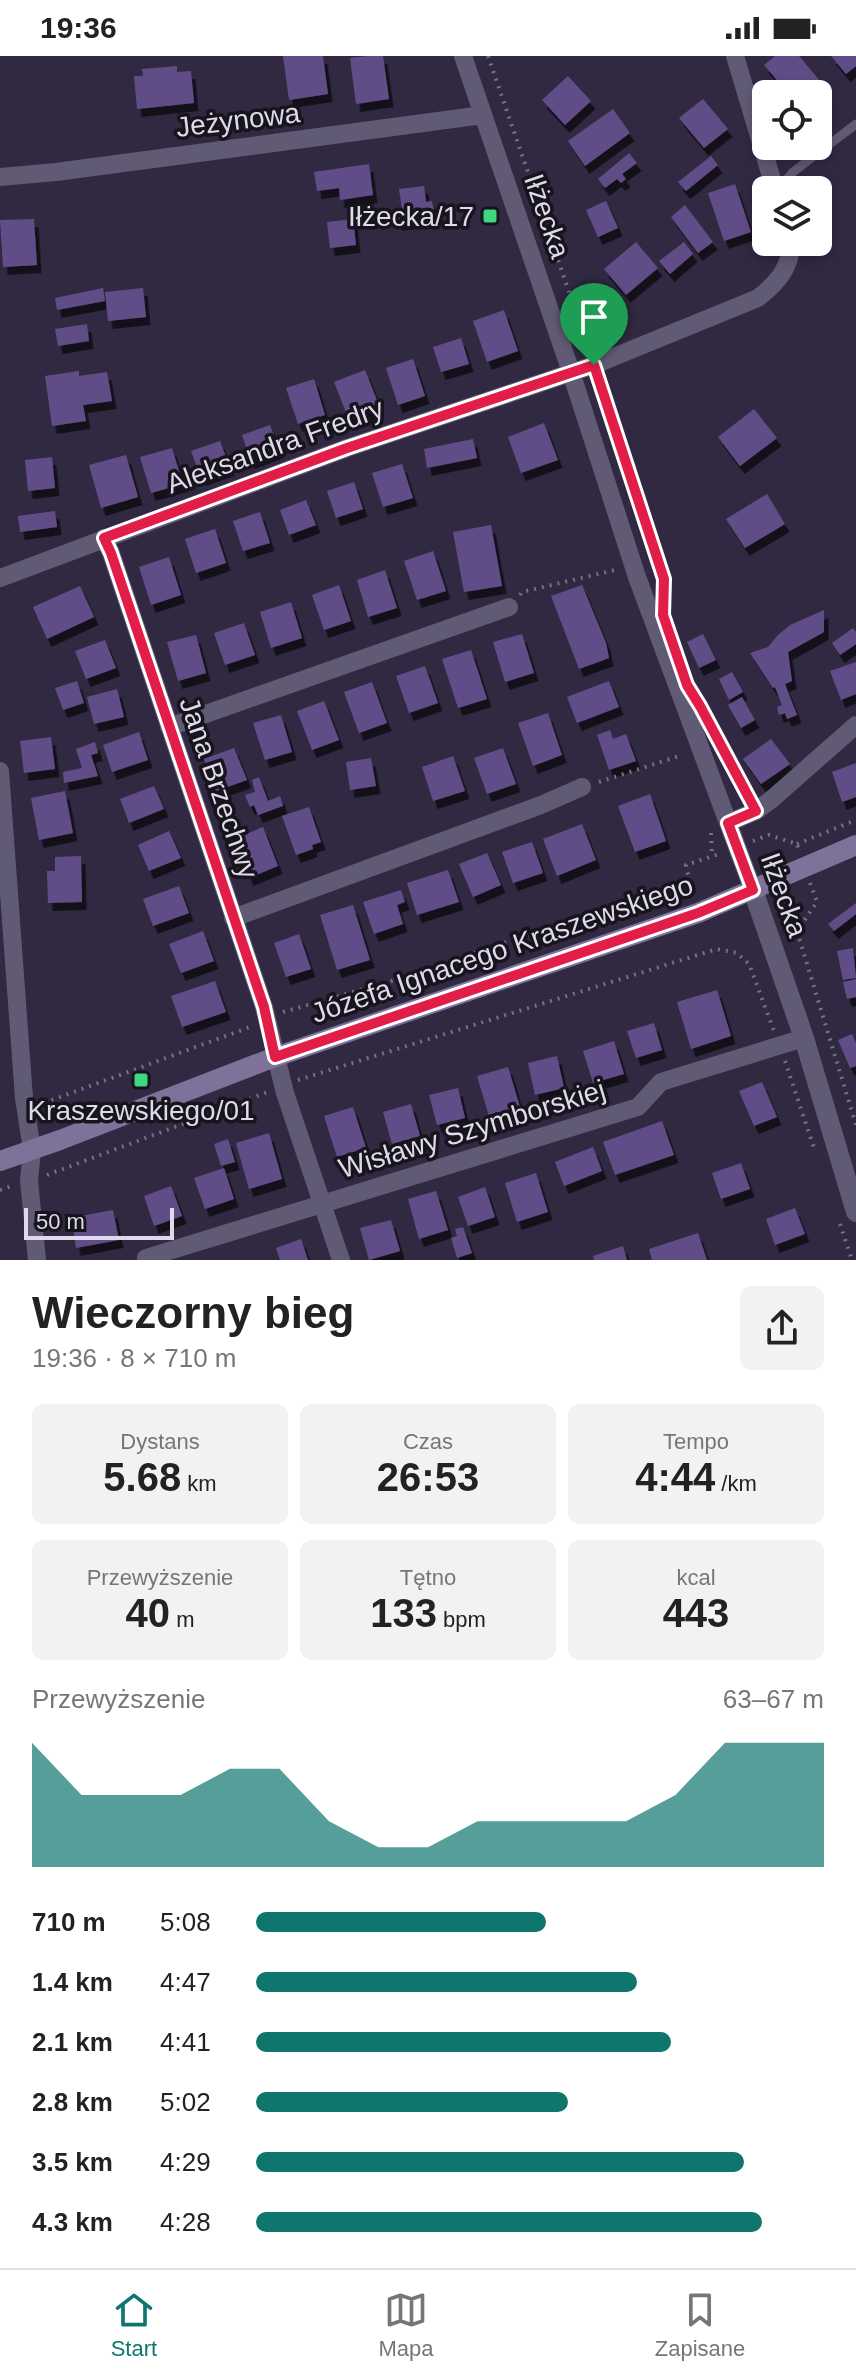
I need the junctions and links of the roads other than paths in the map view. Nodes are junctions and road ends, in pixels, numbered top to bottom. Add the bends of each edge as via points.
1 (463, 56) edge
2 (735, 56) edge
3 (483, 115) junction
4 (856, 124) edge
5 (772, 176) edge
6 (789, 176) edge
7 (0, 177) edge
8 (788, 256) edge
9 (571, 372) junction
10 (104, 538) junction
11 (0, 578) edge
12 (509, 607) road end
13 (856, 725) edge
14 (169, 727) junction
15 (0, 771) edge
16 (582, 787) road end
17 (728, 823) junction
18 (856, 845) edge
19 (753, 890) junction
20 (233, 918) junction
21 (9, 1013) edge
22 (804, 1038) junction
23 (275, 1057) junction
24 (32, 1150) junction
25 (0, 1161) edge
26 (323, 1204) junction
27 (847, 1215) edge
28 (146, 1258) edge
29 (37, 1260) edge
30 (341, 1260) edge

1 - 3 street, Iłżecka
2 - 5 street
3 - 7 street, Jeżynowa
3 - 9 street, Iłżecka
4 - 6 lane
8 - 9 street, Aleksandra Fredry via 784,273 758,298
9 - 10 street, Aleksandra Fredry
9 - 17 street, Iłżecka via 637,577
10 - 11 street, Aleksandra Fredry
10 - 14 street, Jana Brzechwy
12 - 14 street
13 - 17 street via 756,811
14 - 20 street, Jana Brzechwy
15 - 21 street
16 - 20 street
17 - 19 street, Iłżecka
18 - 19 main road, Józefa Ignacego Kraszewskiego
19 - 22 street, Iłżecka
19 - 23 main road, Józefa Ignacego Kraszewskiego
20 - 23 street, Jana Brzechwy
21 - 24 street
22 - 26 street, Wisławy Szymborskiej via 661,1082 638,1107
22 - 27 street, Iłżecka
23 - 24 main road, Józefa Ignacego Kraszewskiego
23 - 26 street, Jana Brzechwy
24 - 25 main road, Józefa Ignacego Kraszewskiego
24 - 29 street via 29,1181
26 - 28 street, Wisławy Szymborskiej
26 - 30 street, Jana Brzechwy

